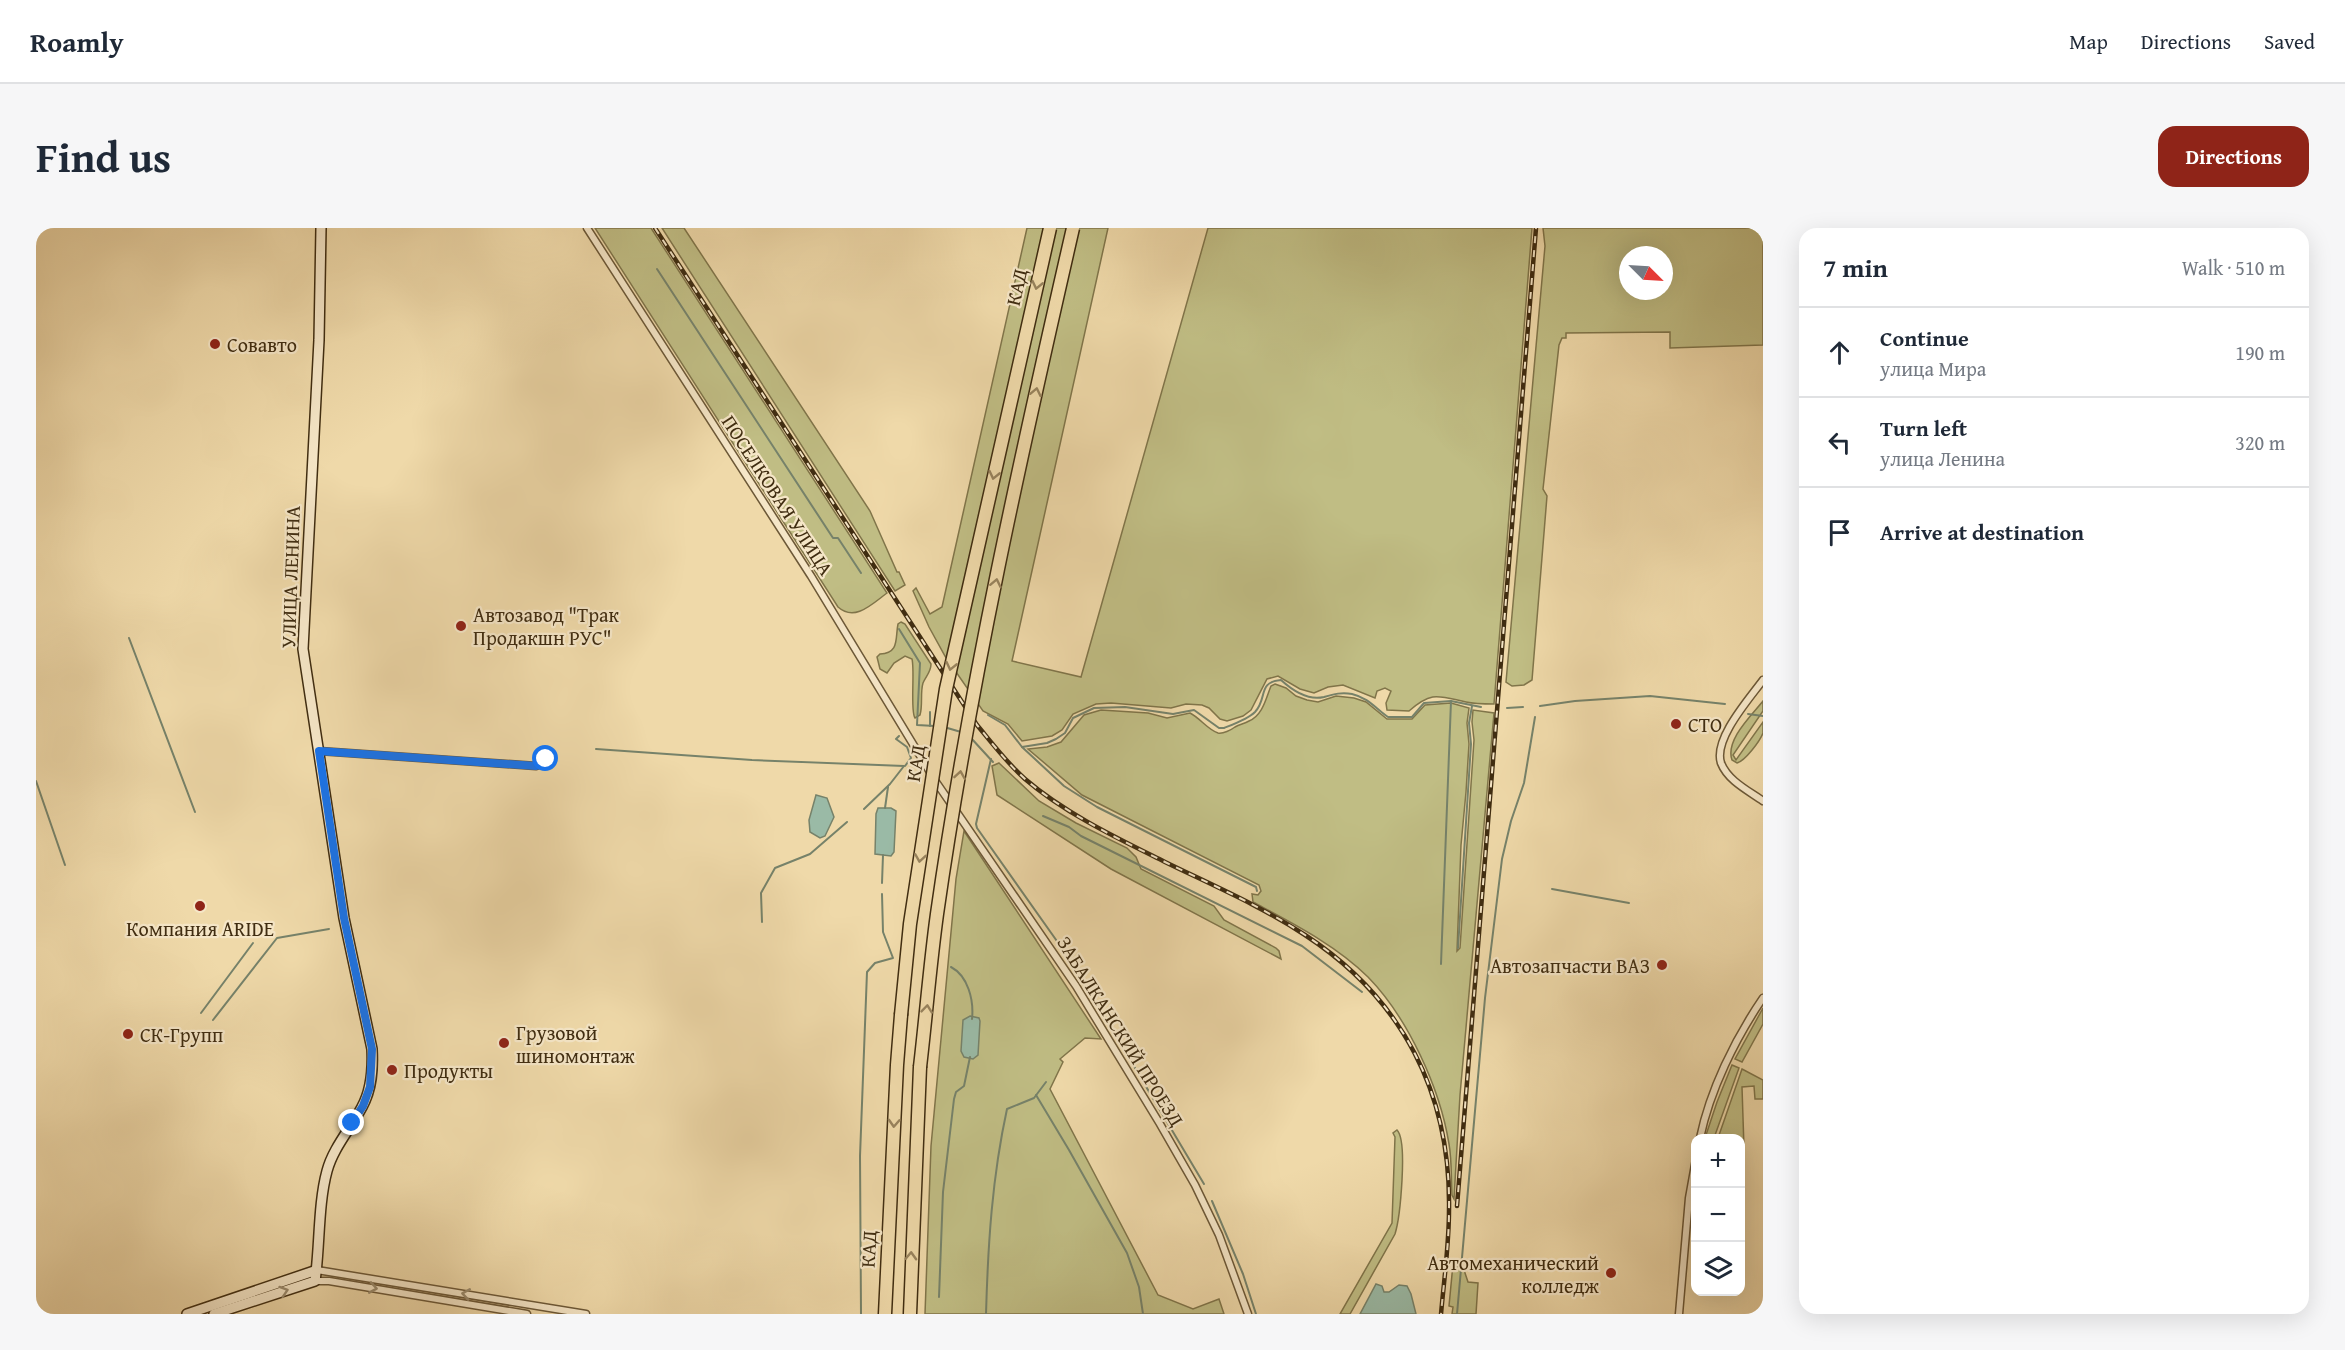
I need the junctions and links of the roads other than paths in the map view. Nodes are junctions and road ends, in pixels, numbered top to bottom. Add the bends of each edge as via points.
1 (321, 228) edge
2 (587, 228) edge
3 (1050, 228) edge
4 (1073, 228) edge
5 (1763, 680) edge
6 (319, 751) junction
7 (546, 759) dead end
8 (936, 782) joint
9 (1763, 801) edge
10 (1763, 998) edge
11 (1701, 1134) edge
12 (1691, 1185) edge
13 (317, 1270) junction
14 (315, 1281) junction
15 (187, 1314) edge
16 (214, 1314) edge
17 (527, 1314) edge
18 (586, 1314) edge
19 (885, 1314) edge
20 (910, 1314) edge
21 (1248, 1314) edge
22 (1679, 1314) edge

1 - 6 street, УЛИЦА ЛЕНИНА via 303,649
2 - 8 street, ПОСЕЛКОВАЯ УЛИЦА via 811,576
3 -> 19 highway, КАД, bridge via 946,689 910,924 897,1065
20 -> 4 highway, bridge via 920,1067 937,915 973,693
5 - 9 street via 1729,728 1721,748 1721,762 1736,782
6 - 7 street via 536,766
6 - 13 street, УЛИЦА ЛЕНИНА via 344,918 372,1049 372,1068 363,1106 327,1170
8 - 21 street, ЗАБАЛКАНСКИЙ ПРОЕЗД via 1076,986 1160,1124 1219,1235
10 - 11 street via 1724,1070
12 - 22 street
13 - 14 street, УЛИЦА ЛЕНИНА
13 - 15 street
18 -> 13 street
16 -> 14 street
14 -> 17 street

